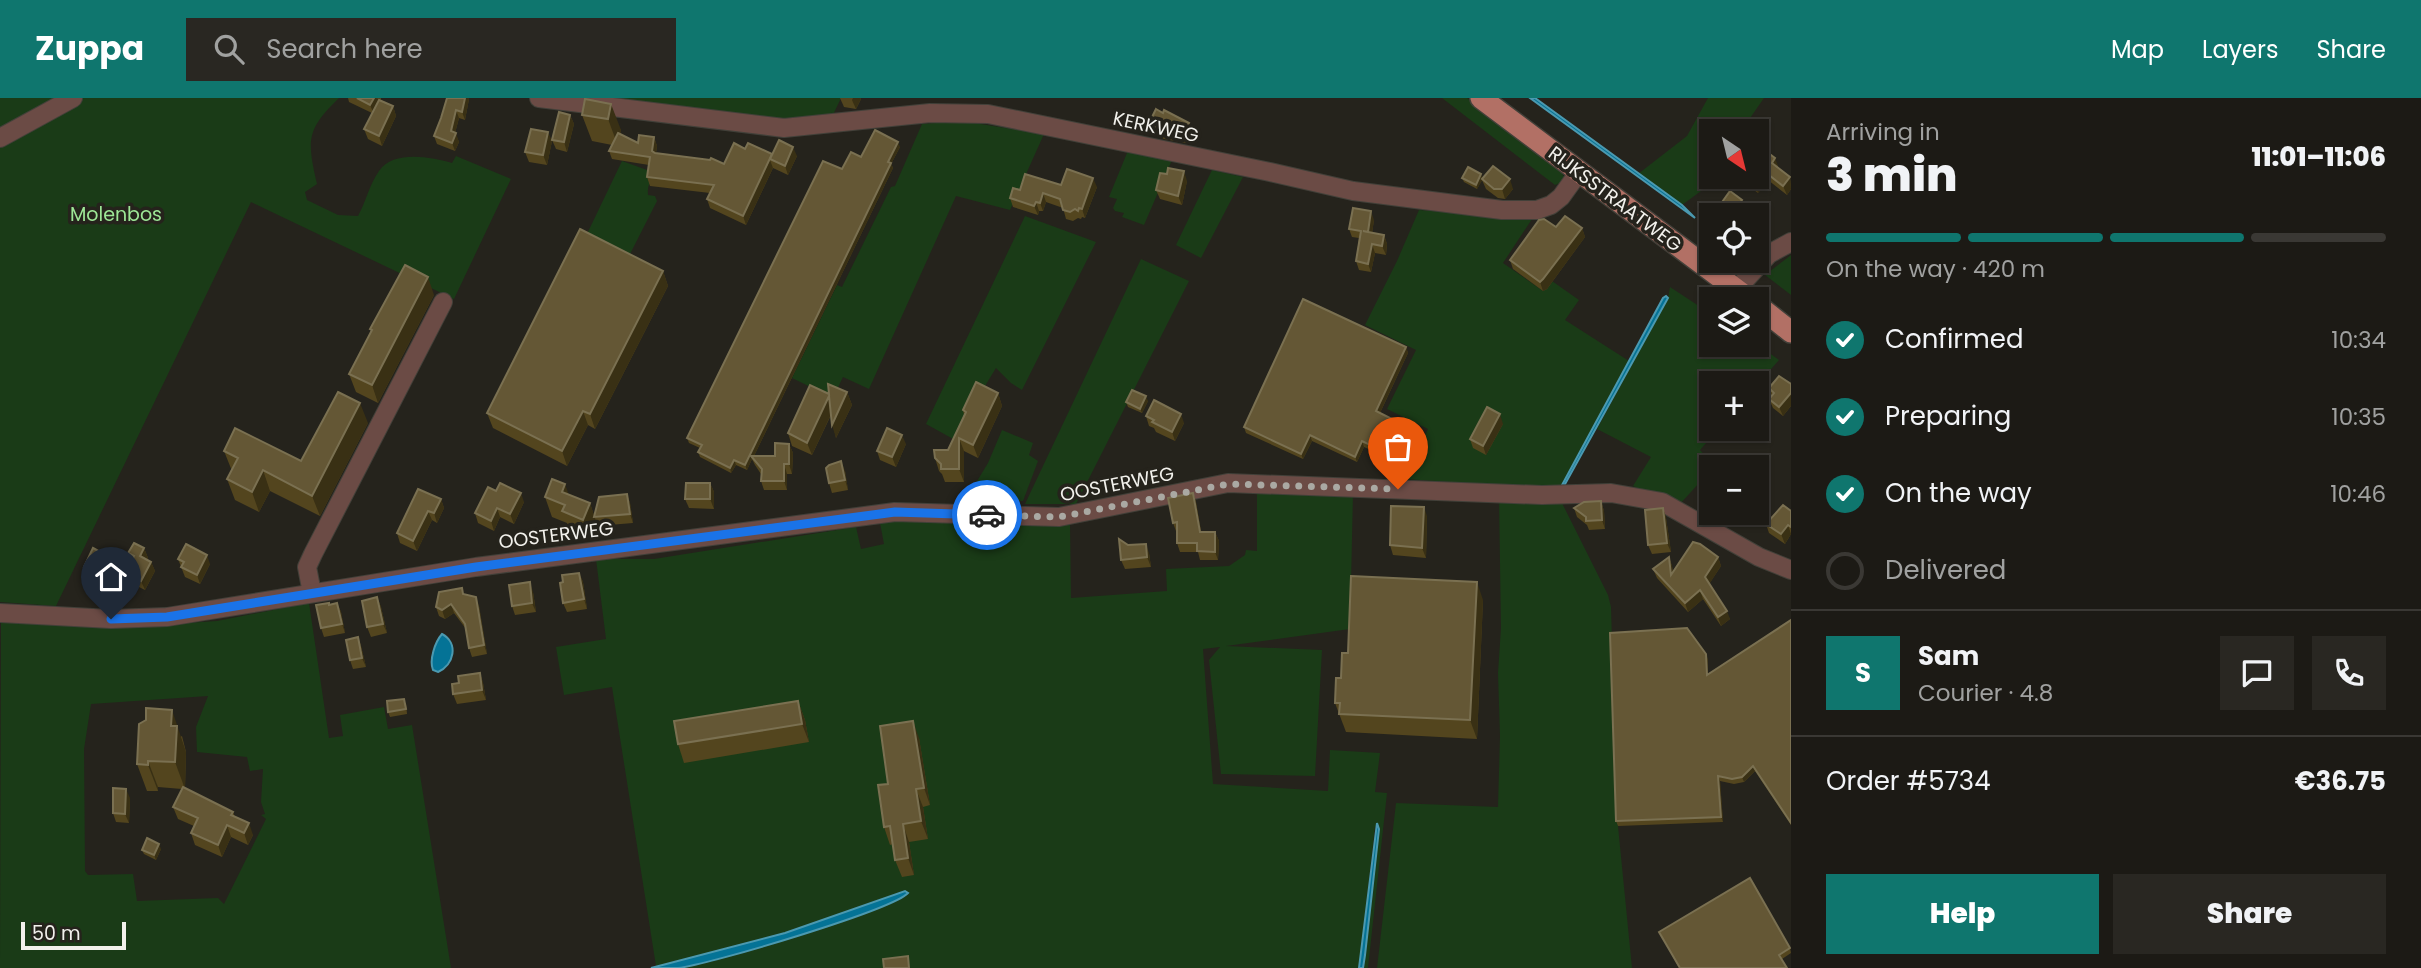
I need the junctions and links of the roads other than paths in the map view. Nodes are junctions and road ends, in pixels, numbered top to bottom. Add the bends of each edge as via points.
1 (73, 98) edge
2 (539, 98) edge
3 (1481, 98) edge
4 (0, 138) edge
5 (1579, 172) junction
6 (1785, 245) edge
7 (1731, 287) edge
8 (1746, 287) edge
9 (443, 302) dead end
10 (1769, 315) edge
11 (1791, 332) edge
12 (1791, 570) edge
13 (312, 593) junction
14 (0, 613) edge

1 - 4 street
2 - 5 street, KERKWEG via 784,128 930,113 988,114 1353,191 1502,210 1537,210 1551,205
3 - 5 main road, RIJKSSTRAATWEG
5 - 7 main road, RIJKSSTRAATWEG
6 - 8 street via 1760,262
9 - 13 street via 307,567
10 - 11 main road
12 - 13 street, OOSTERWEG via 1759,558 1662,502 1611,493 1542,495 1228,484 1059,517 895,512
13 - 14 street, OOSTERWEG via 167,617

